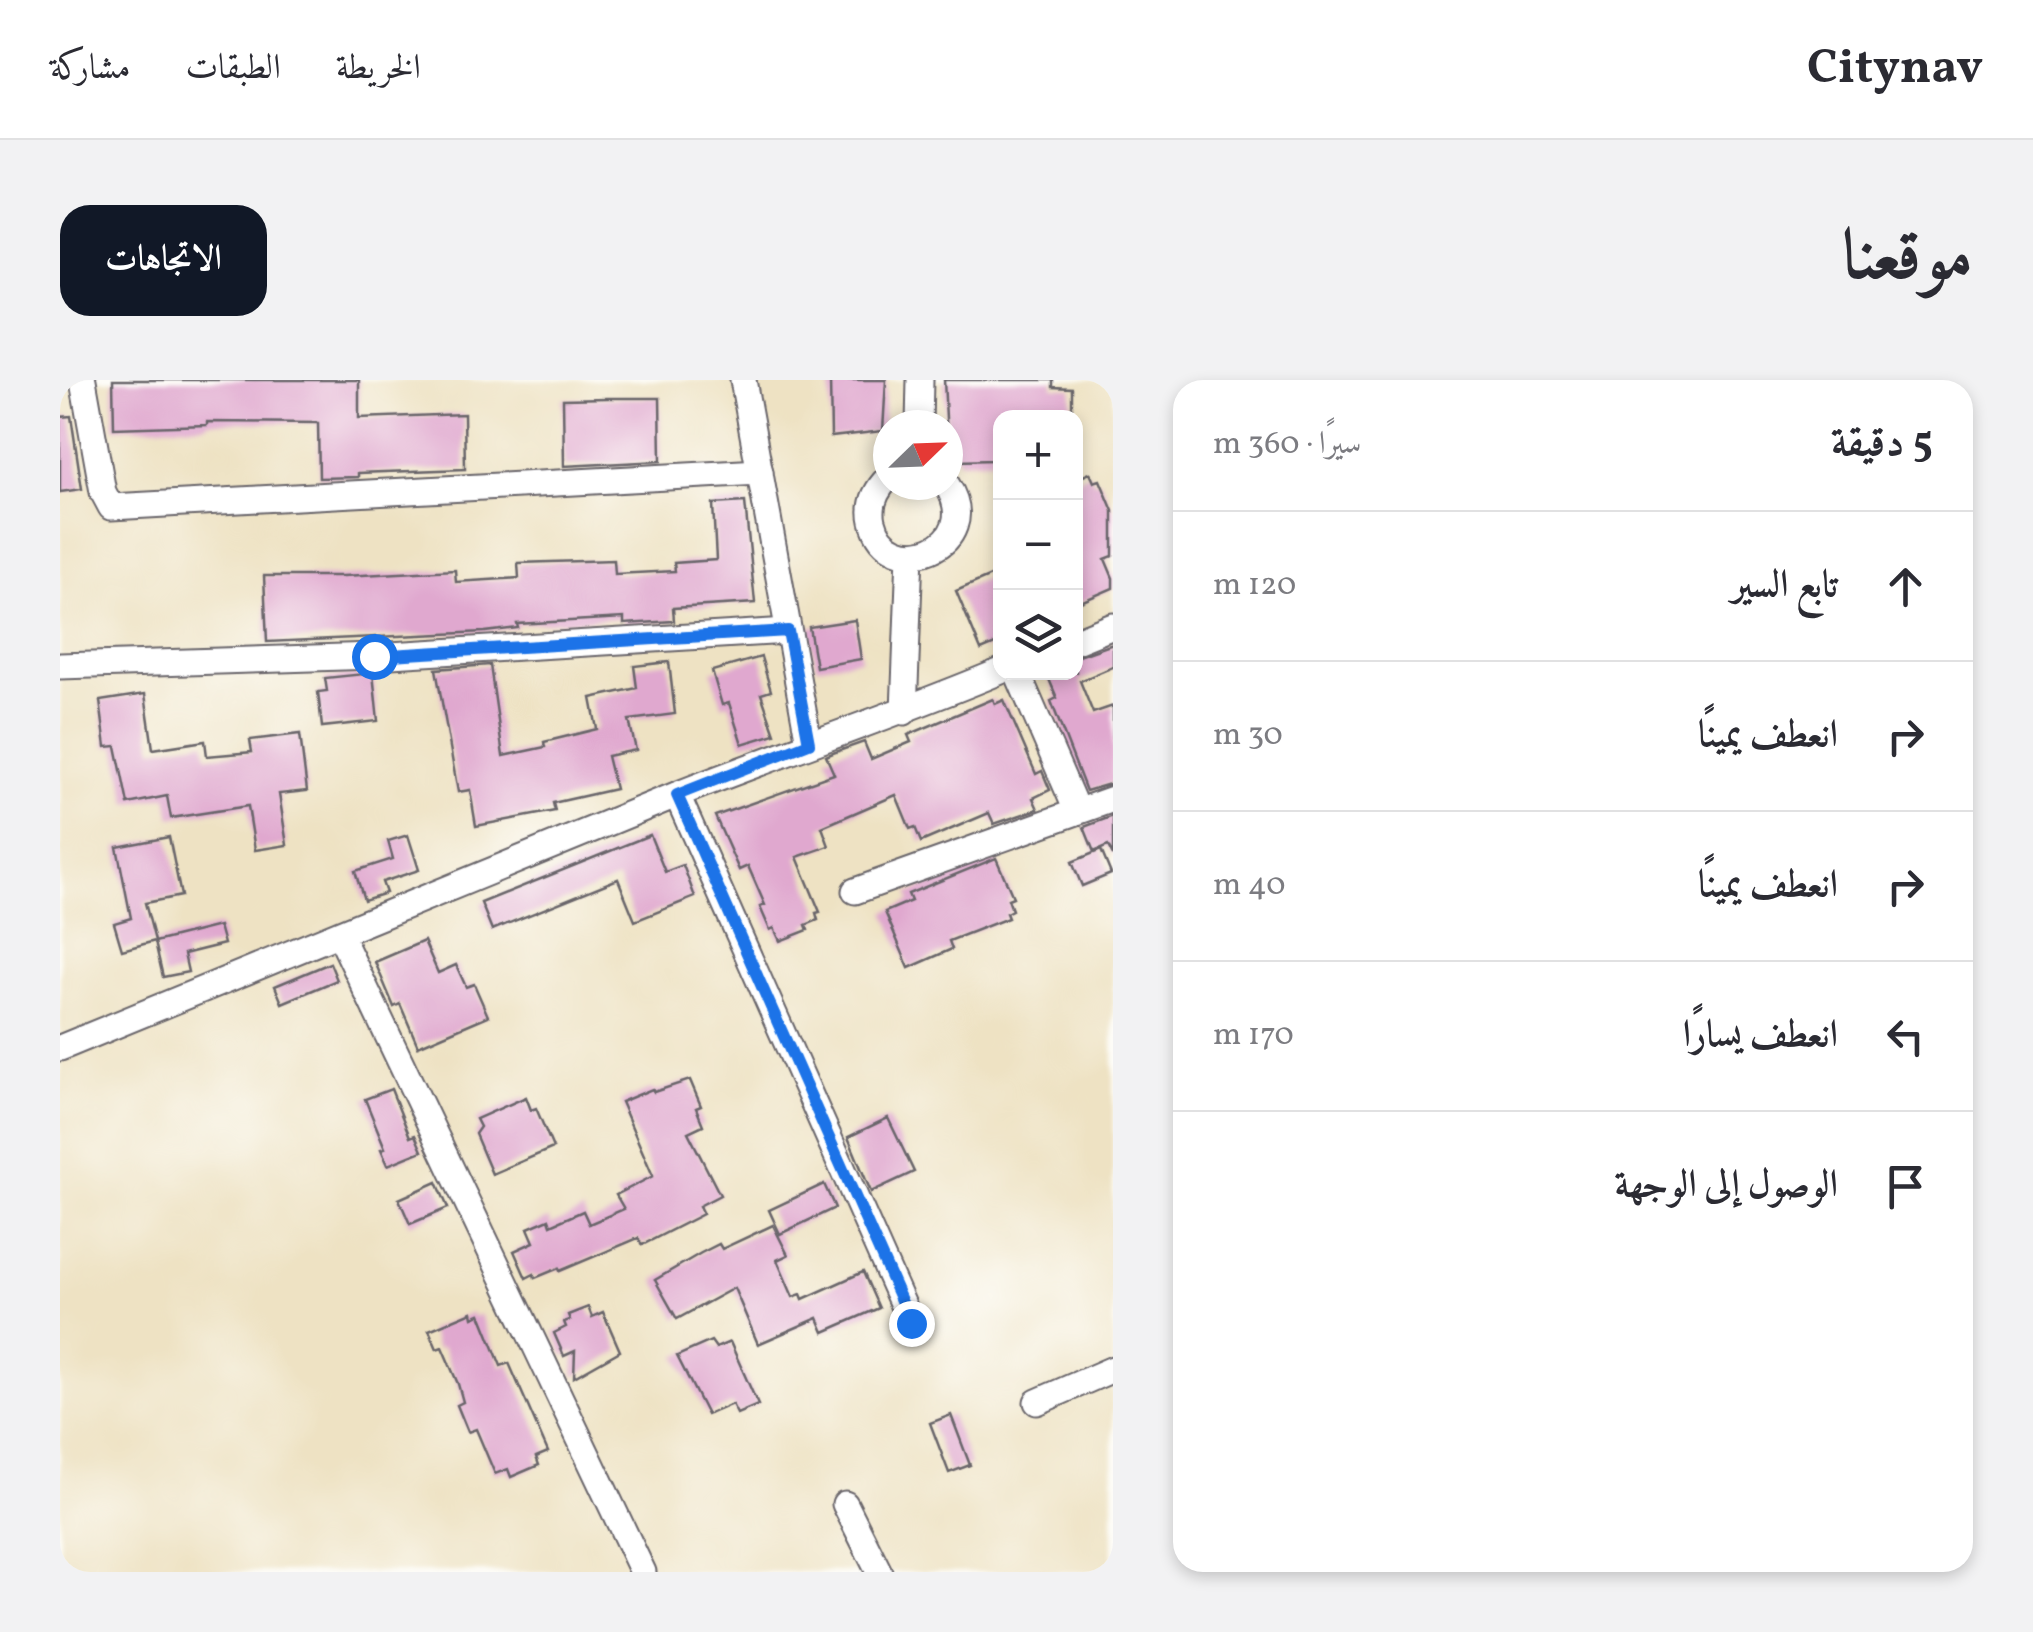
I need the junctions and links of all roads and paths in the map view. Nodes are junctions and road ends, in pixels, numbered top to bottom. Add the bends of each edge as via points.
1 (83, 380) edge
2 (744, 380) edge
3 (920, 380) edge
4 (919, 410) edge
5 (760, 472) junction
6 (873, 500) edge
7 (953, 500) edge
8 (910, 554) junction
9 (1113, 626) edge
10 (788, 631) junction
11 (1083, 638) edge
12 (60, 666) edge
13 (993, 674) edge
14 (1020, 680) edge
15 (904, 712) junction
16 (809, 743) junction
17 (677, 795) junction
18 (1113, 798) edge
19 (1077, 811) junction
20 (855, 891) dead end
21 (340, 934) junction
22 (60, 1048) edge
23 (911, 1323) dead end
24 (1113, 1369) edge
25 (1037, 1402) dead end
26 (845, 1504) dead end
27 (643, 1572) edge
28 (879, 1572) edge

1 - 5 street via 111,506
2 - 5 street
3 - 4 street
5 - 10 street
6 - 8 street via 874,526 888,546
7 - 8 street via 951,533 934,550
8 - 15 street
9 - 11 street
10 - 12 street via 374,656
10 - 16 street
13 - 15 street
14 - 19 street
15 - 16 street
16 - 17 street
17 - 21 street
17 - 23 street
18 - 19 street
19 - 20 street
21 - 22 street
21 - 27 street
24 - 25 street
26 - 28 street

